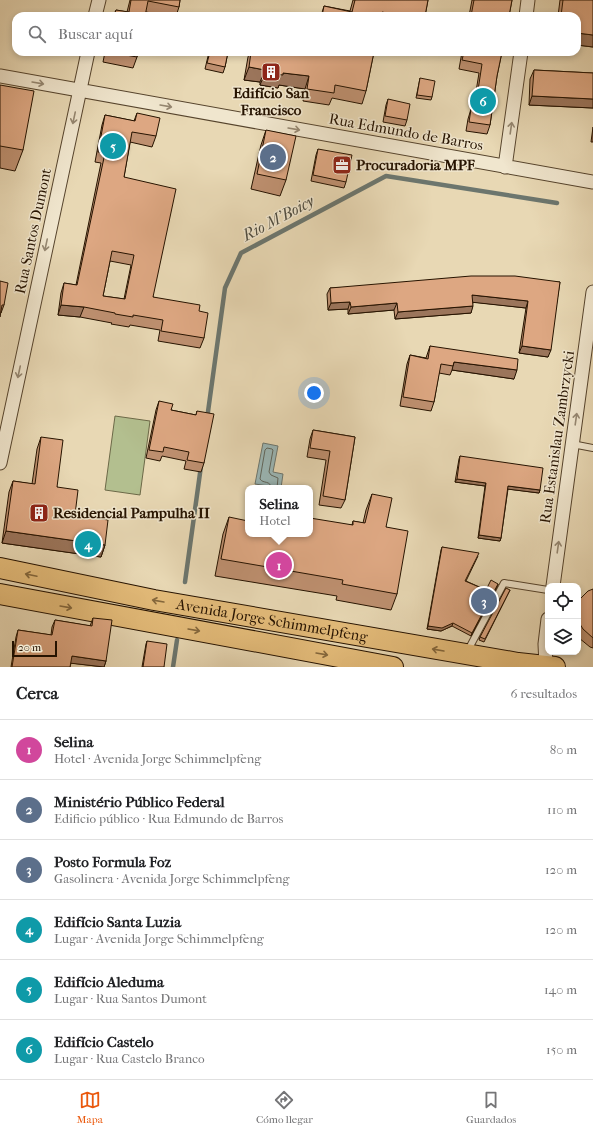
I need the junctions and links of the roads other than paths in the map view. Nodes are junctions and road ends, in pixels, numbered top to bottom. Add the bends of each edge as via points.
1 (99, 0) edge
2 (528, 0) edge
3 (96, 12) edge
4 (526, 12) edge
5 (87, 56) edge
6 (520, 56) edge
7 (0, 76) edge
8 (79, 90) junction
9 (505, 167) junction
10 (593, 182) edge
11 (593, 292) edge
12 (589, 353) edge
13 (572, 444) junction
14 (593, 448) edge
15 (0, 463) edge
16 (0, 568) edge
17 (553, 583) edge
18 (545, 590) edge
19 (0, 594) edge
20 (545, 638) edge
21 (466, 654) junction
22 (542, 666) edge
23 (393, 667) edge

1 - 3 street
2 - 4 street
5 - 8 street, Rua Santos Dumont
9 -> 6 street
7 -> 8 street, Rua Edmundo de Barros
8 -> 9 street, Rua Edmundo de Barros
8 -> 15 street, Rua Santos Dumont
9 - 10 street, Rua Edmundo de Barros
11 - 12 street, Rua Estanislau Zambrzycki
13 -> 12 street, Rua Estanislau Zambrzycki
13 - 14 lane
17 -> 13 street, Rua Estanislau Zambrzycki
21 -> 16 main road, Avenida Jorge Schimmelpfeng via 154,600
18 - 21 lane via 504,583
19 -> 23 main road, Avenida Jorge Schimmelpfeng
20 - 22 street
21 - 22 main road, Avenida Jorge Schimmelpfeng

